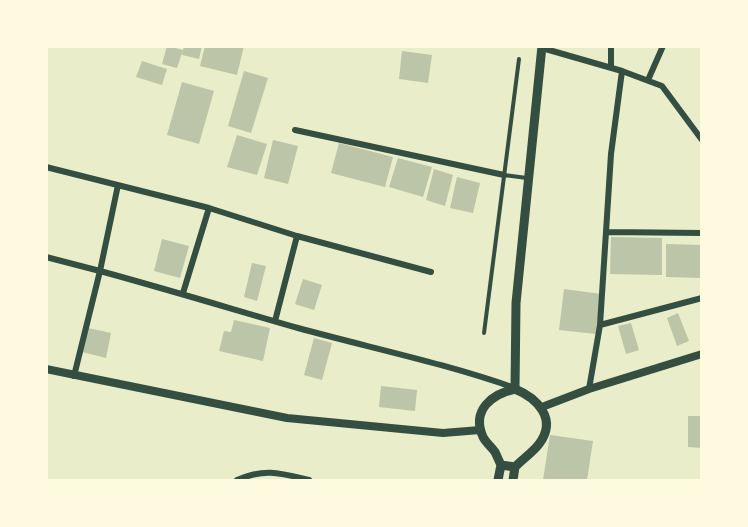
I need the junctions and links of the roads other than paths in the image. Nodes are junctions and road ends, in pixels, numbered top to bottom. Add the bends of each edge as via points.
1 (611, 46) edge
2 (663, 46) edge
3 (542, 47) edge
4 (519, 59) dead end
5 (611, 68) junction
6 (622, 71) junction
7 (648, 80) junction
8 (296, 130) dead end
9 (702, 140) edge
10 (46, 167) edge
11 (504, 175) junction
12 (529, 178) junction
13 (118, 185) junction
14 (209, 208) junction
15 (607, 232) junction
16 (702, 233) edge
17 (297, 236) junction
18 (46, 257) edge
19 (100, 271) junction
20 (430, 272) dead end
21 (183, 293) junction
22 (702, 298) edge
23 (275, 321) junction
24 (600, 325) junction
25 (484, 333) dead end
26 (702, 354) edge
27 (47, 369) edge
28 (74, 376) junction
29 (46, 378) edge
30 (515, 389) junction
31 (589, 389) junction
32 (542, 407) junction
33 (480, 430) junction
34 (501, 465) junction
35 (515, 467) junction
36 (237, 480) edge
37 (308, 480) edge
38 (498, 480) edge
39 (513, 480) edge

1 - 5 street
2 - 7 street
3 - 5 street
3 - 12 main road
4 - 11 lane
5 - 6 street
6 - 7 street
6 - 15 street via 611,154
7 - 9 street via 662,86
8 - 11 street
10 - 13 street
11 - 12 lane
11 - 25 lane
12 - 30 main road via 516,303
13 - 14 street
13 - 19 street
14 - 17 street
14 - 21 street
15 - 16 street
15 - 24 street
17 - 20 street
17 - 23 street
18 - 19 street
19 - 21 street
19 - 28 street
21 - 23 street
22 - 24 street
23 - 30 street via 470,372
24 - 31 street
26 - 31 street
27 - 28 street
27 - 29 street
28 - 33 street via 287,418 443,433
30 - 32 main road via 530,395
30 - 33 main road via 495,395 488,402 482,410
31 - 32 street
32 - 35 main road via 545,433
33 - 34 main road
34 - 35 main road
34 - 38 main road
35 - 39 main road
36 - 37 street via 252,473 272,471

